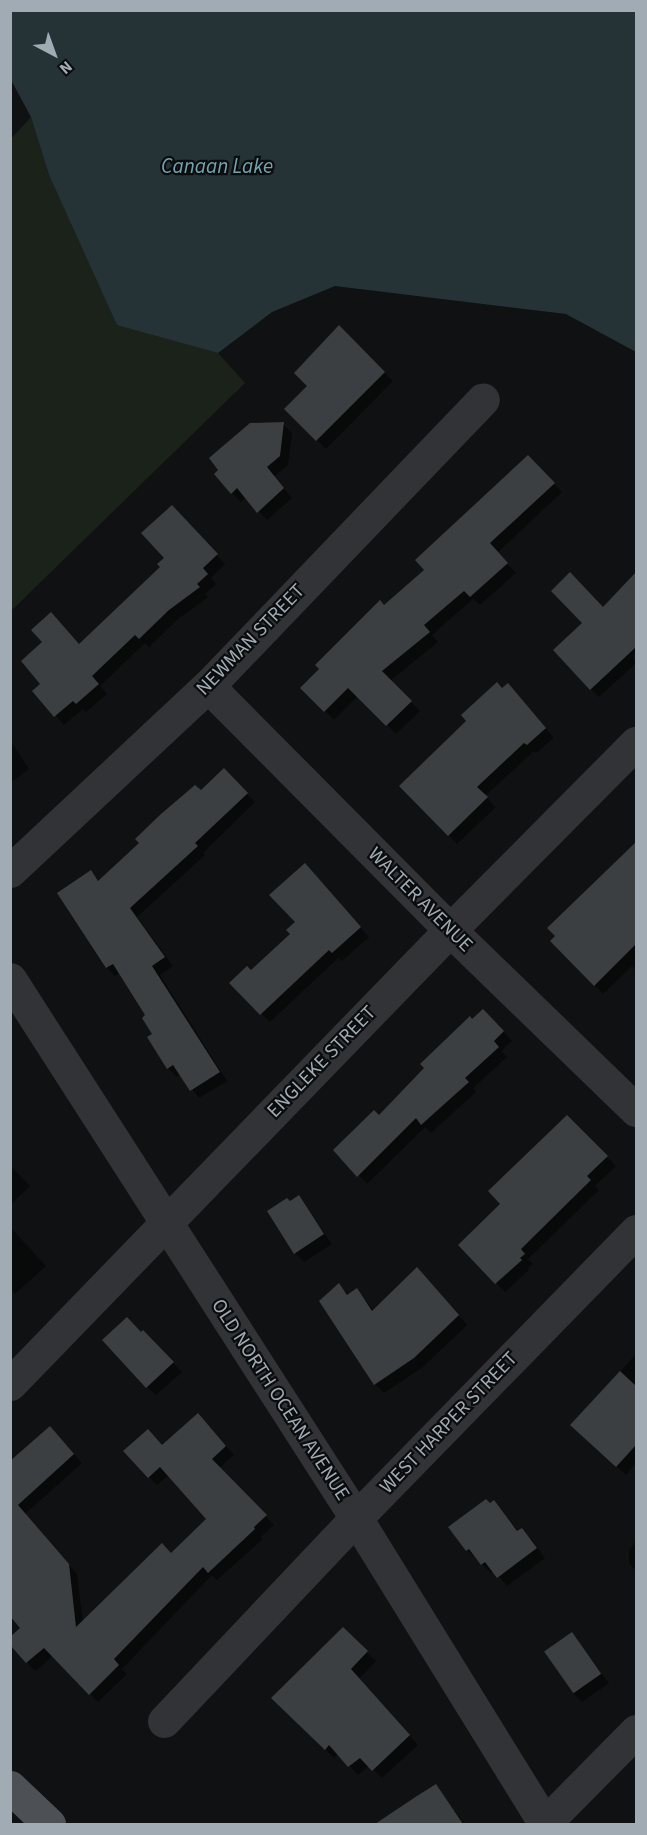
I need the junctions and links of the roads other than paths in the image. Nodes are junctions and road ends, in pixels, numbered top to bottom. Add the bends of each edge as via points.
1 (483, 399) dead end
2 (208, 686) junction
3 (636, 743) edge
4 (10, 871) edge
5 (450, 930) junction
6 (10, 979) edge
7 (636, 1110) edge
8 (167, 1223) junction
9 (636, 1231) edge
10 (10, 1384) edge
11 (356, 1518) junction
12 (164, 1721) dead end
13 (636, 1731) edge
14 (10, 1786) edge
15 (49, 1824) edge
16 (544, 1824) edge

1 - 2 street, NEWMAN STREET
2 - 4 street, NEWMAN STREET
2 - 5 street, WALTER AVENUE
3 - 5 street, ENGLEKE STREET
5 - 7 street, WALTER AVENUE
5 - 8 street, ENGLEKE STREET
6 - 8 street, OLD NORTH OCEAN AVENUE
8 - 10 street, ENGLEKE STREET
8 - 11 street, OLD NORTH OCEAN AVENUE
9 - 11 street, WEST HARPER STREET
11 - 12 street, WEST HARPER STREET
11 - 16 street, OLD NORTH OCEAN AVENUE
13 - 16 street
14 - 15 main road

